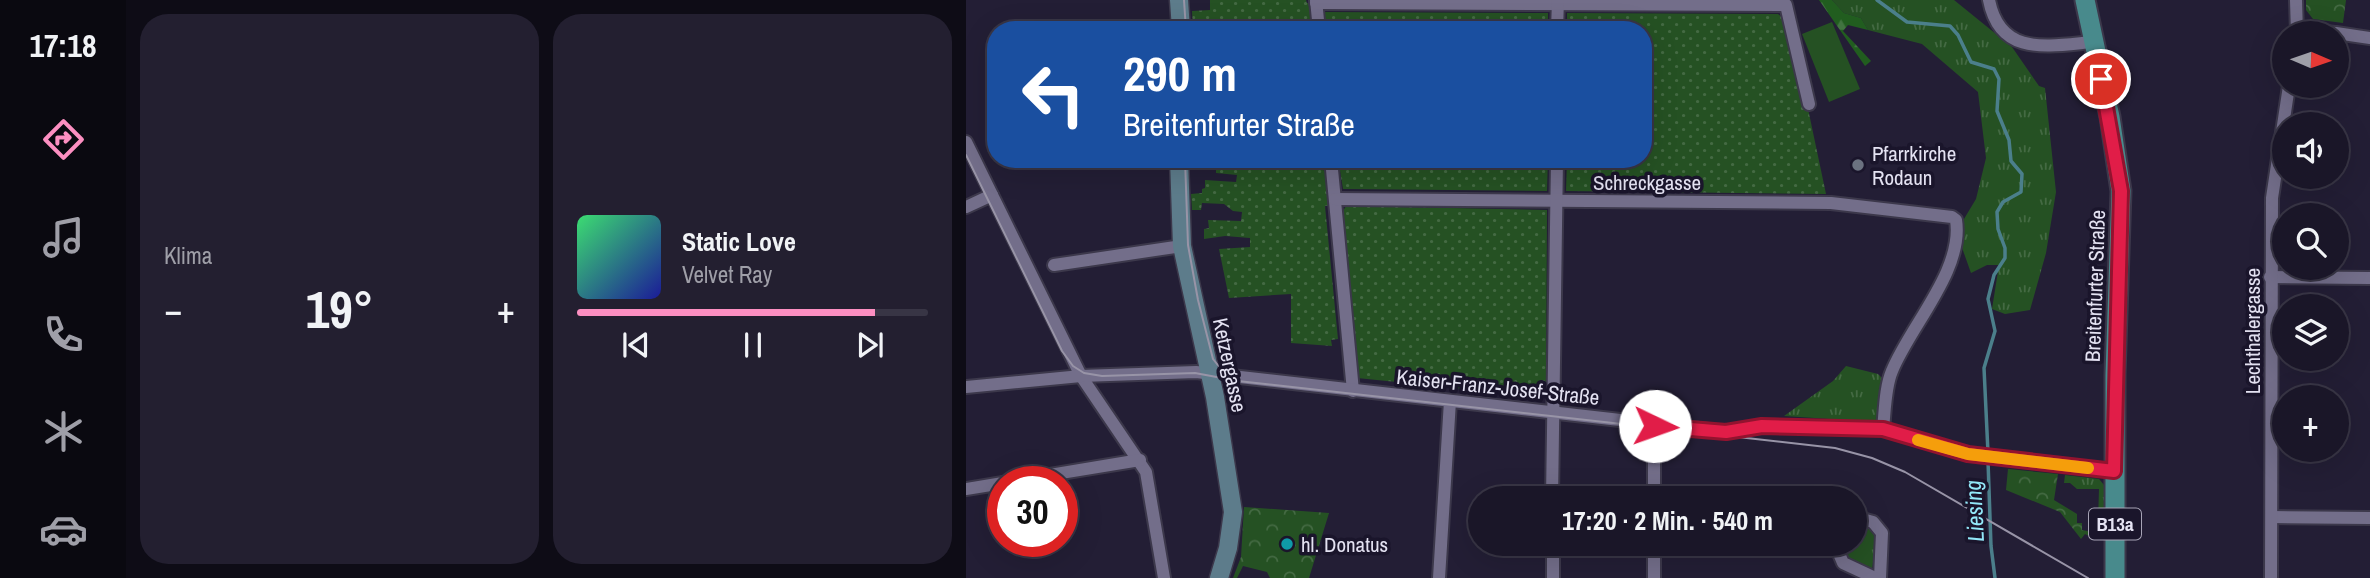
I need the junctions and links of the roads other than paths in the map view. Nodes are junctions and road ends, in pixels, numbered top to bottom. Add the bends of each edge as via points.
1 (1179, 0) edge
2 (1989, 0) edge
3 (2085, 0) edge
4 (2296, 0) edge
5 (1316, 1) edge
6 (1558, 3) edge
7 (1180, 21) edge
8 (1318, 21) edge
9 (1558, 21) edge
10 (2297, 21) edge
11 (2349, 35) edge
12 (2370, 38) edge
13 (2093, 42) junction
14 (2287, 98) edge
15 (1809, 104) dead end
16 (966, 142) edge
17 (1179, 168) edge
18 (1332, 168) edge
19 (1557, 168) edge
20 (992, 195) junction
21 (1335, 199) junction
22 (1556, 201) junction
23 (966, 207) edge
24 (1182, 246) junction
25 (1054, 265) dead end
26 (2270, 277) junction
27 (2370, 278) edge
28 (1208, 374) junction
29 (1081, 376) junction
30 (966, 387) edge
31 (1353, 391) junction
32 (1450, 401) junction
33 (1555, 413) junction
34 (1654, 424) junction
35 (1883, 429) junction
36 (1140, 460) junction
37 (1078, 470) edge
38 (2114, 471) junction
39 (987, 486) edge
40 (1552, 486) edge
41 (1654, 486) edge
42 (966, 489) edge
43 (2272, 517) junction
44 (2370, 518) edge
45 (1867, 520) edge
46 (1553, 556) edge
47 (1654, 556) edge
48 (1840, 556) edge
49 (1164, 578) edge
50 (1219, 578) edge
51 (1439, 578) edge
52 (1553, 578) edge
53 (1654, 578) edge
54 (1877, 578) edge
55 (2115, 578) edge
56 (2271, 578) edge

1 - 7 main road
2 - 13 street via 1997,24 2015,40 2039,46
3 - 13 main road, Breitenfurter Straße / B13a
4 - 10 street
5 - 6 street
5 - 8 street
6 - 9 street
6 - 15 street via 1786,5
11 - 12 street
13 - 38 main road, Breitenfurter Straße / B13a via 2121,191
14 - 26 street, Lechthalergasse via 2272,198
16 - 20 street
17 - 24 main road, Ketzergasse
18 - 21 street
19 - 22 street
20 - 23 street
20 - 29 street
21 - 22 street, Schreckgasse
21 - 31 street
22 - 33 street
22 - 35 street, Schreckgasse via 1831,203 1956,220 1950,264 1890,374
24 - 25 street
24 - 28 main road, Ketzergasse
26 - 27 street
26 - 43 street, Lechthalergasse
28 - 29 street, Kaiser-Franz-Josef-Straße
28 - 31 street, Kaiser-Franz-Josef-Straße
28 - 50 main road, Ketzergasse via 1233,512
29 - 30 street, Kaiser-Franz-Josef-Straße
29 - 36 street
31 - 32 street, Kaiser-Franz-Josef-Straße
32 - 33 street, Kaiser-Franz-Josef-Straße
32 - 51 street
33 - 34 street, Kaiser-Franz-Josef-Straße
33 - 40 street
34 - 35 street, Kaiser-Franz-Josef-Straße via 1726,432 1762,426
34 - 41 street
35 - 38 street, Kaiser-Franz-Josef-Straße via 1968,454
36 - 37 street
36 - 49 street
38 - 55 main road, Breitenfurter Straße / B13a
39 - 42 street
43 - 44 street
43 - 56 street, Lechthalergasse
45 - 54 street via 1882,533
46 - 52 street
47 - 53 street
48 - 54 street via 1843,563

